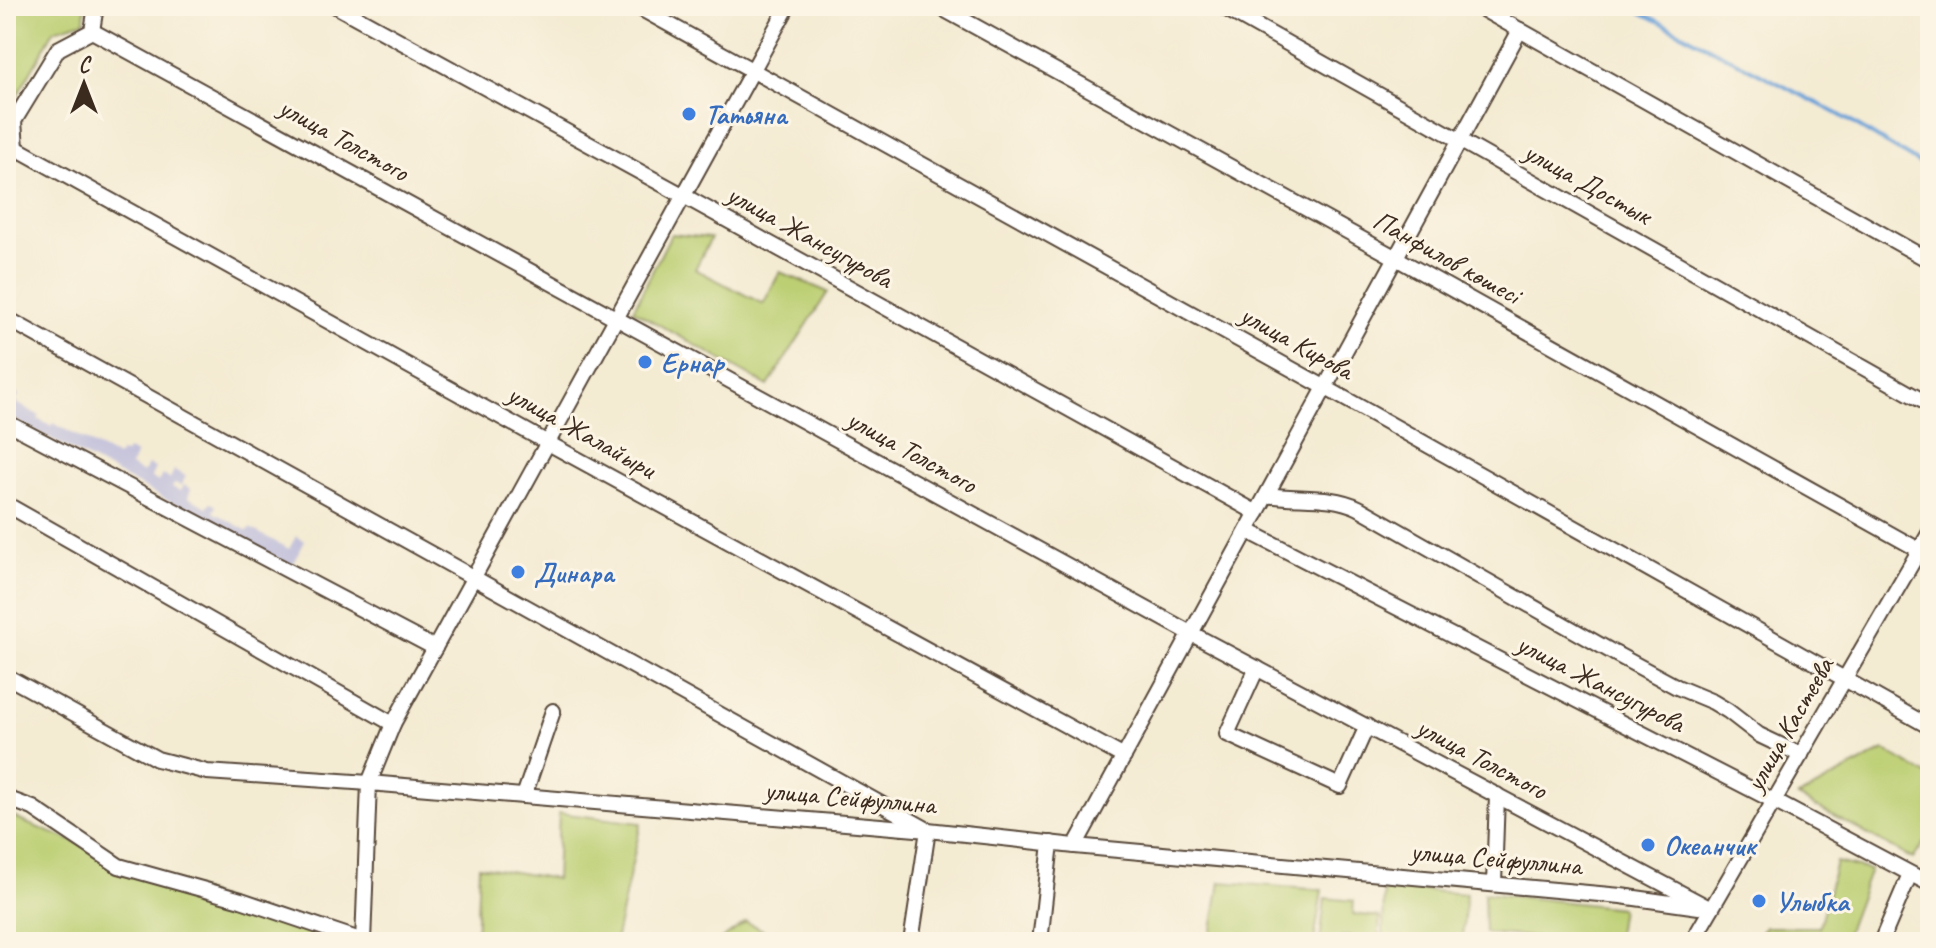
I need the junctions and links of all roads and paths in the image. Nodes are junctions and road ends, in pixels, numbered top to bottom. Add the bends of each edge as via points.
1 (96, 6) edge
2 (336, 6) edge
3 (636, 6) edge
4 (788, 6) edge
5 (938, 6) edge
6 (1221, 6) edge
7 (1477, 6) edge
8 (1520, 30) junction
9 (92, 31) junction
10 (752, 70) junction
11 (1460, 141) junction
12 (11, 145) edge
13 (6, 164) edge
14 (684, 196) junction
15 (1396, 258) junction
16 (1930, 261) edge
17 (6, 318) edge
18 (616, 318) junction
19 (1326, 388) junction
20 (1930, 405) edge
21 (6, 422) edge
22 (548, 443) junction
23 (1267, 495) junction
24 (6, 504) edge
25 (1257, 513) junction
26 (1248, 531) junction
27 (1930, 532) edge
28 (1925, 553) edge
29 (474, 578) junction
30 (1192, 634) junction
31 (435, 648) junction
32 (1257, 668) junction
33 (6, 676) edge
34 (1845, 679) junction
35 (553, 711) dead end
36 (393, 724) junction
37 (1367, 726) junction
38 (1930, 727) edge
39 (1801, 755) junction
40 (1124, 757) junction
41 (369, 783) junction
42 (1497, 795) junction
43 (524, 796) junction
44 (6, 798) edge
45 (1774, 801) junction
46 (928, 830) junction
47 (1051, 843) junction
48 (1075, 846) junction
49 (1910, 874) junction
50 (1494, 884) junction
51 (1930, 884) edge
52 (1711, 909) junction
53 (363, 942) edge
54 (911, 942) edge
55 (1040, 942) edge
56 (1692, 942) edge
57 (1881, 942) edge

1 - 9 street
2 - 14 street, улица Жансугурова
3 - 10 street, улица Кирова
4 - 10 street
5 - 15 street, Панфилов көшесі
6 - 11 street, улица Достык
7 - 8 street
8 - 11 street
8 - 16 street
9 - 12 street via 58,49 14,121
9 - 18 street, улица Толстого
10 - 14 street
10 - 19 street, улица Кирова
11 - 15 street
11 - 20 street, улица Достык
12 - 13 street
12 - 22 street, улица Жалайыри
14 - 18 street
14 - 25 street, улица Жансугурова
15 - 19 street
15 - 28 street, Панфилов көшесі
17 - 29 street
18 - 22 street
18 - 30 street, улица Толстого
19 - 23 street
19 - 34 street, улица Кирова
21 - 31 street
22 - 29 street
22 - 40 street, улица Жалайыри
23 - 25 street
23 - 39 street via 1344,501 1368,512
24 - 36 street
25 - 26 street
26 - 30 street
26 - 45 street, улица Жансугурова
27 - 28 street, улица Кастеева
28 - 34 street, улица Кастеева
29 - 31 street
29 - 46 street
30 - 32 street, улица Толстого
30 - 40 street
31 - 36 street
32 - 37 street, улица Толстого
32 - 37 street via 1227,734 1340,786
33 - 41 street, улица Сейфуллина via 157,759 207,772
34 - 38 street, улица Кирова
34 - 39 street, улица Кастеева
35 - 43 street
36 - 41 street
37 - 42 street, улица Толстого
39 - 45 street, улица Кастеева
40 - 48 street
41 - 43 street, улица Сейфуллина
41 - 53 street
42 - 50 street
42 - 52 street, улица Толстого
43 - 46 street, улица Сейфуллина
44 - 53 street via 33,808 119,866
45 - 49 street, улица Жансугурова
45 - 52 street, улица Кастеева
46 - 47 street, улица Сейфуллина
46 - 54 street
47 - 48 street, улица Сейфуллина
47 - 55 street
48 - 50 street, улица Сейфуллина
49 - 51 street, улица Жансугурова
49 - 57 street
50 - 52 street, улица Сейфуллина
52 - 56 street, улица Кастеева

